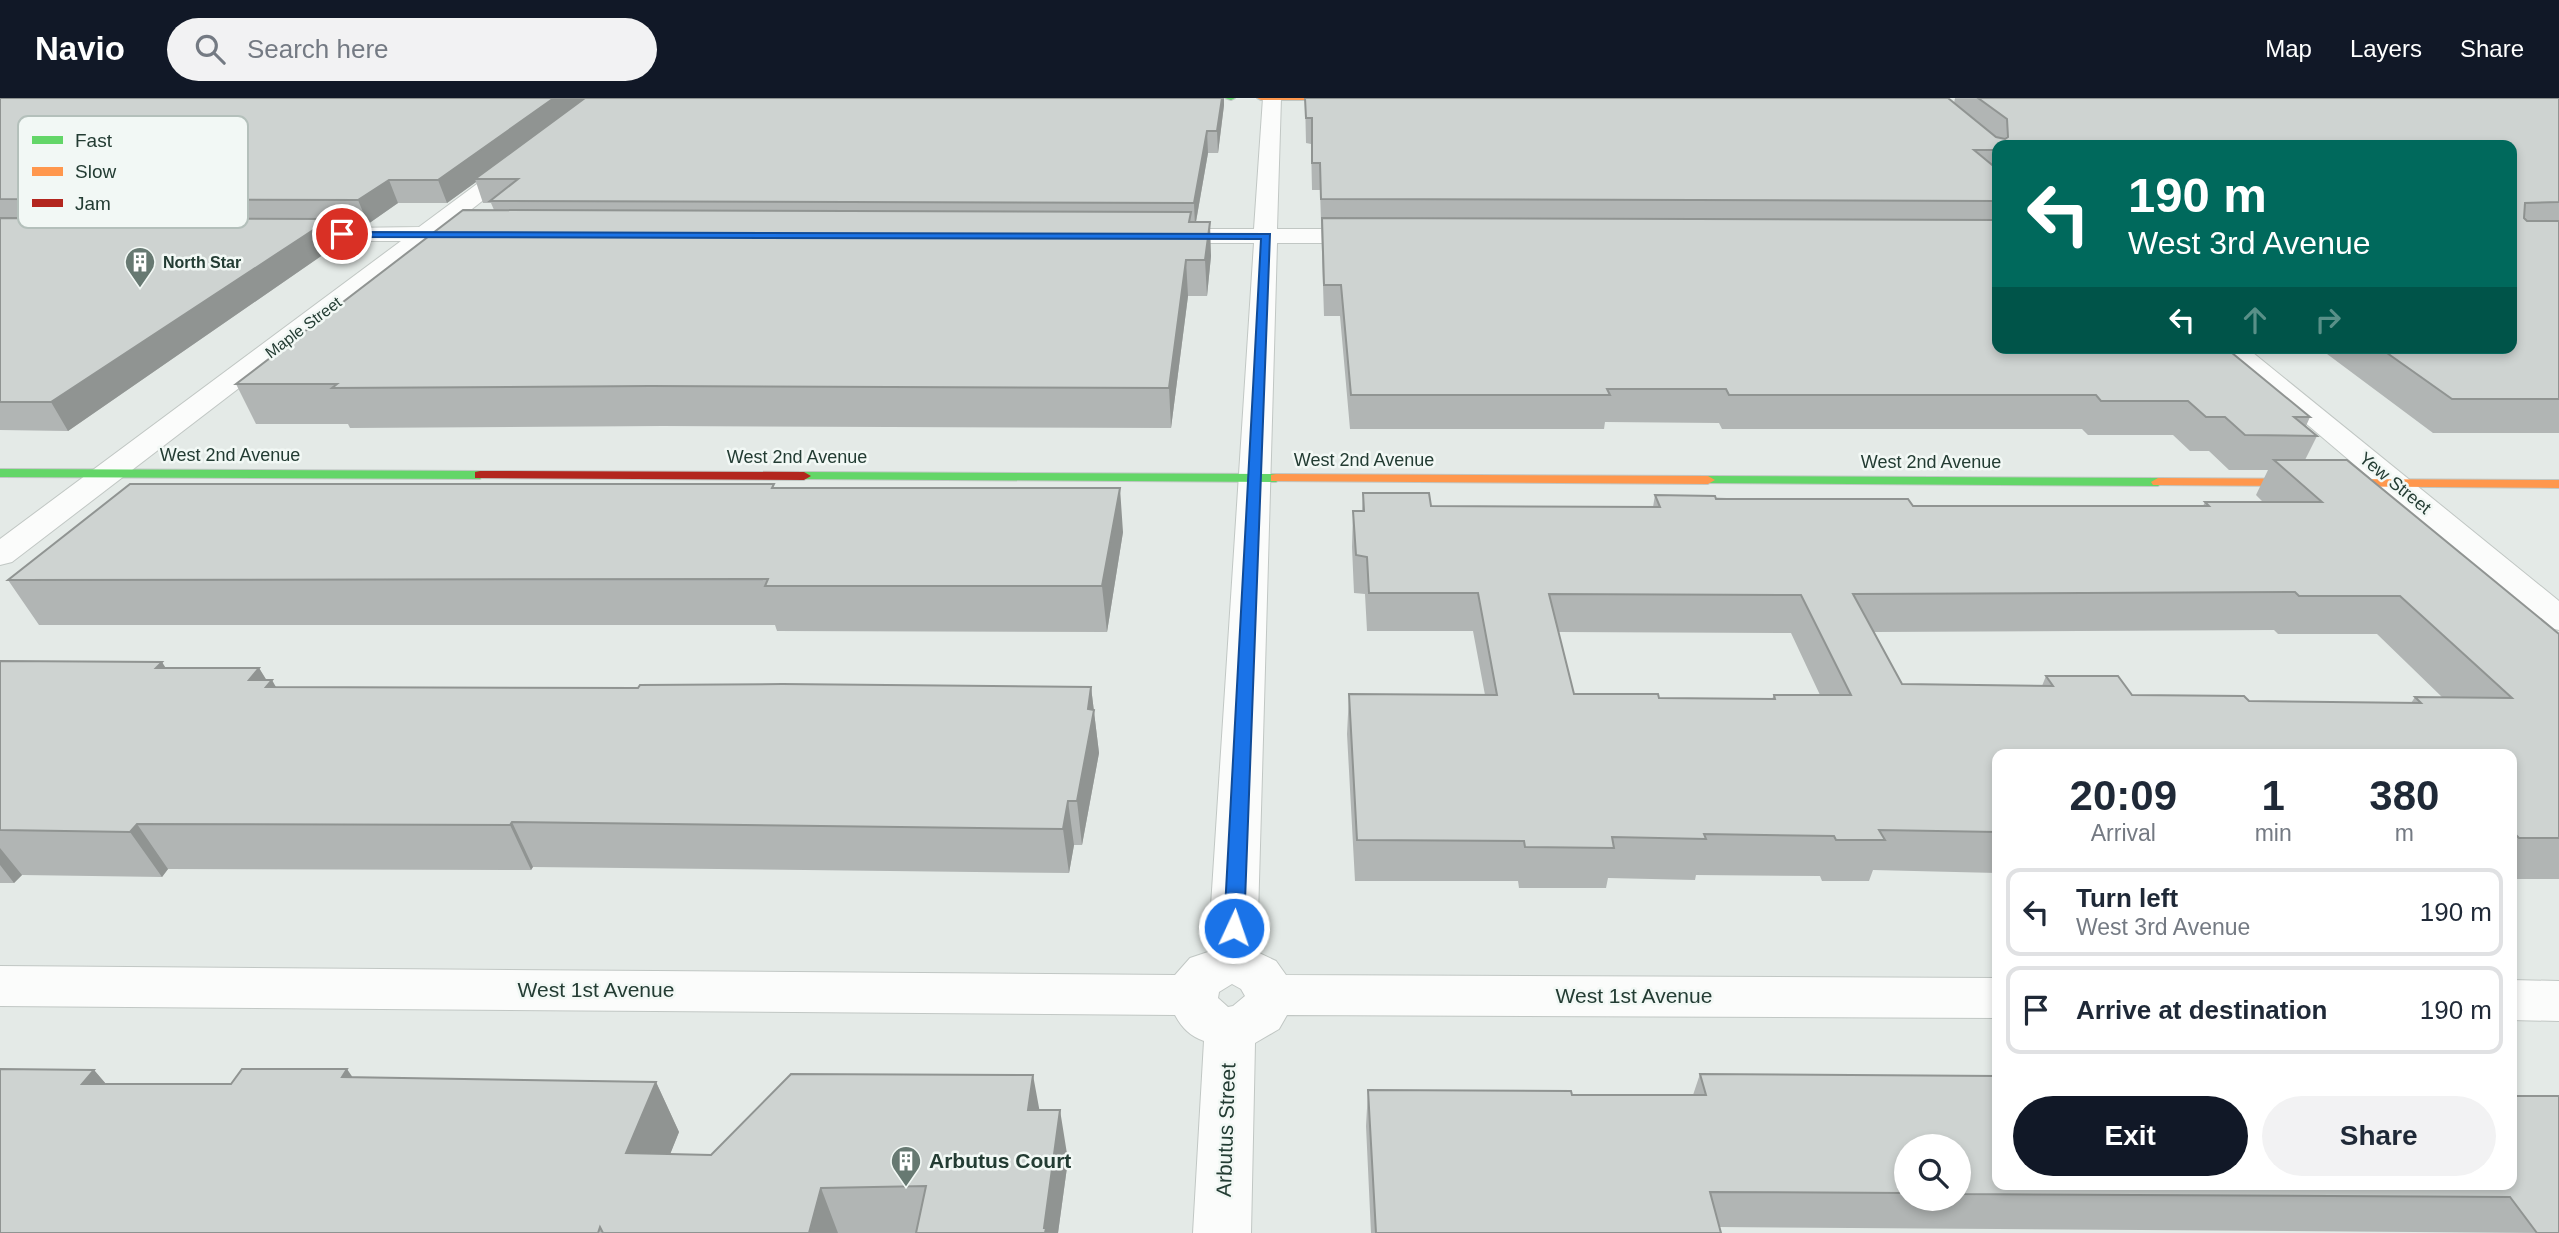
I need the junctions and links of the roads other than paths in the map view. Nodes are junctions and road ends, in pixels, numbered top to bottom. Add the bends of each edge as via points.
1 (605, 98) edge
2 (1261, 98) edge
3 (1272, 98) edge
4 (1370, 98) edge
5 (258, 234) edge
6 (427, 234) junction
7 (512, 234) edge
8 (1142, 236) edge
9 (1266, 236) junction
10 (1404, 236) edge
11 (2237, 354) edge
12 (0, 473) edge
13 (108, 474) junction
14 (1255, 479) junction
15 (2394, 483) junction
16 (2559, 484) edge
17 (0, 555) edge
18 (2559, 619) edge
19 (0, 986) edge
20 (1992, 998) edge
21 (2517, 1000) edge
22 (2559, 1001) edge
23 (1231, 1006) junction
24 (1222, 1233) edge

1 - 6 street, Maple Street
2 - 3 street
3 - 4 street
3 - 9 street
5 - 6 street
6 - 7 street
6 - 13 street, Maple Street
8 - 9 street
9 - 10 street
9 - 14 street
11 - 15 street, Yew Street
12 - 13 street, West 2nd Avenue
13 - 14 street, West 2nd Avenue
13 - 17 street, Maple Street
14 - 15 street, West 2nd Avenue
14 - 23 street via 1232,965 1247,966 1267,983
15 - 16 street, West 2nd Avenue
15 - 18 street, Yew Street
19 - 23 street, West 1st Avenue
20 - 23 street, West 1st Avenue
21 - 22 street
23 - 24 street, Arbutus Street

